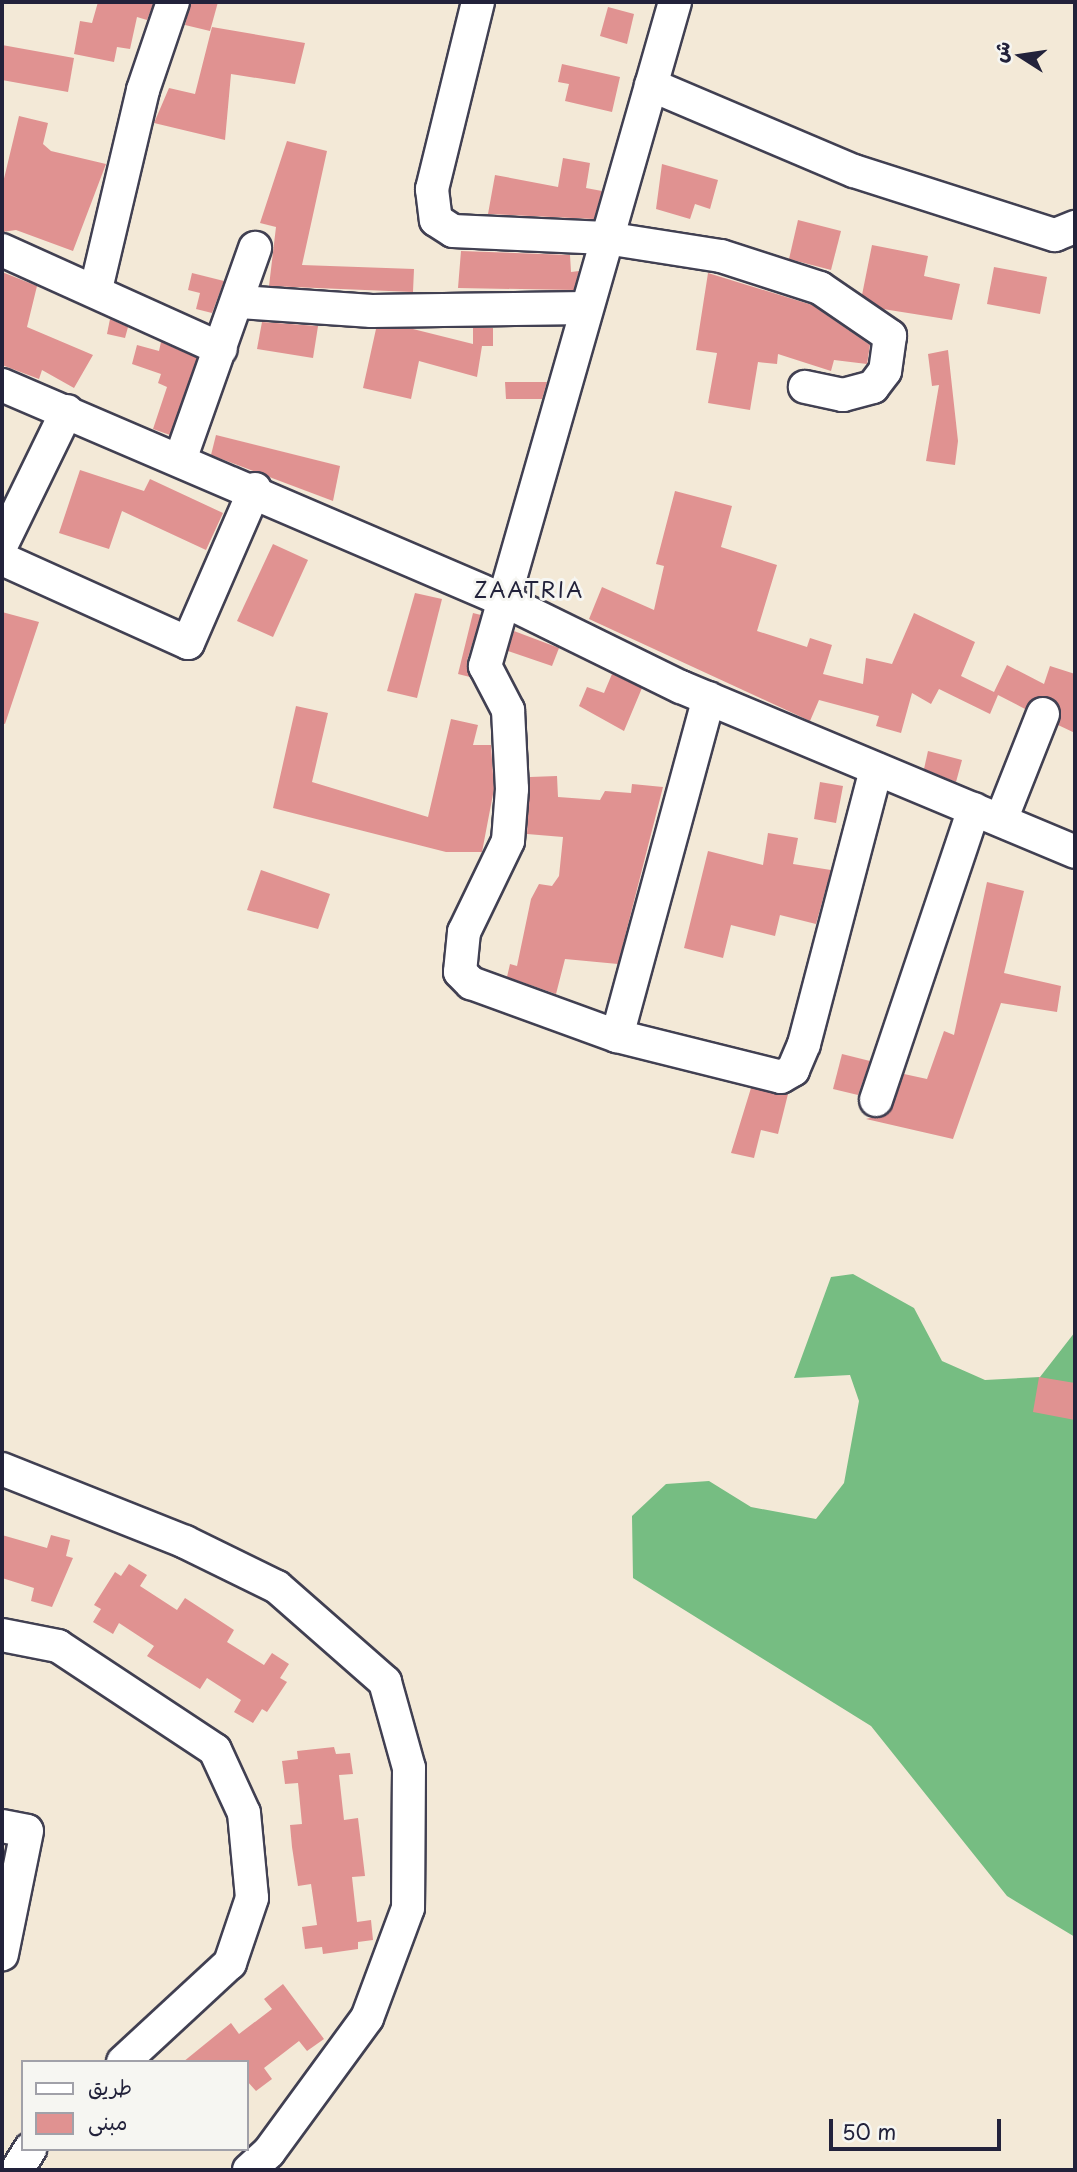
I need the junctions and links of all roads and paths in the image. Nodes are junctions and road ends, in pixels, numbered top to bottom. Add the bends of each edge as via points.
1 (173, 2) edge
2 (478, 2) edge
3 (676, 2) edge
4 (651, 85) junction
5 (1075, 228) edge
6 (606, 238) junction
7 (254, 248) dead end
8 (2, 250) edge
9 (96, 289) junction
10 (240, 302) junction
11 (586, 308) junction
12 (221, 349) junction
13 (2, 385) edge
14 (805, 387) dead end
15 (67, 411) junction
16 (180, 460) junction
17 (254, 491) junction
18 (5, 530) edge
19 (2, 559) edge
20 (501, 599) junction
21 (709, 698) junction
22 (1042, 714) dead end
23 (876, 769) junction
24 (987, 815) junction
25 (1075, 852) edge
26 (617, 1036) junction
27 (876, 1100) dead end
28 (2, 1469) edge
29 (2, 1635) edge
30 (2, 1826) edge
31 (2, 1955) edge
32 (125, 2060) edge
33 (29, 2151) edge
34 (17, 2170) edge
35 (249, 2170) edge

1 - 9 street via 142,90
2 - 6 street via 432,189 436,220 453,232
3 - 4 street
4 - 5 street via 854,170 1055,235
4 - 6 street
6 - 11 street
6 - 14 street via 720,256 799,280 866,313 890,335 885,371 873,387 843,395
7 - 10 street
8 - 9 street
9 - 12 street
10 - 11 street via 372,311
10 - 12 street
11 - 20 street
12 - 16 street
13 - 15 street
15 - 16 street
15 - 18 street
16 - 17 street
17 - 19 street via 188,643
17 - 20 street
20 - 21 street
20 - 26 street via 485,666 508,709 514,742 508,841 464,932 457,956 460,972 471,983
21 - 23 street
21 - 26 street
22 - 24 street
23 - 24 street
23 - 26 street via 793,1070 781,1077 761,1074
24 - 25 street
24 - 27 street
28 - 35 street via 185,1542 277,1587 385,1682 408,1768 408,1908 367,2018 269,2152
29 - 32 street via 58,1646 215,1750 244,1814 252,1898 230,1964
30 - 31 street via 27,1831
33 - 34 street

